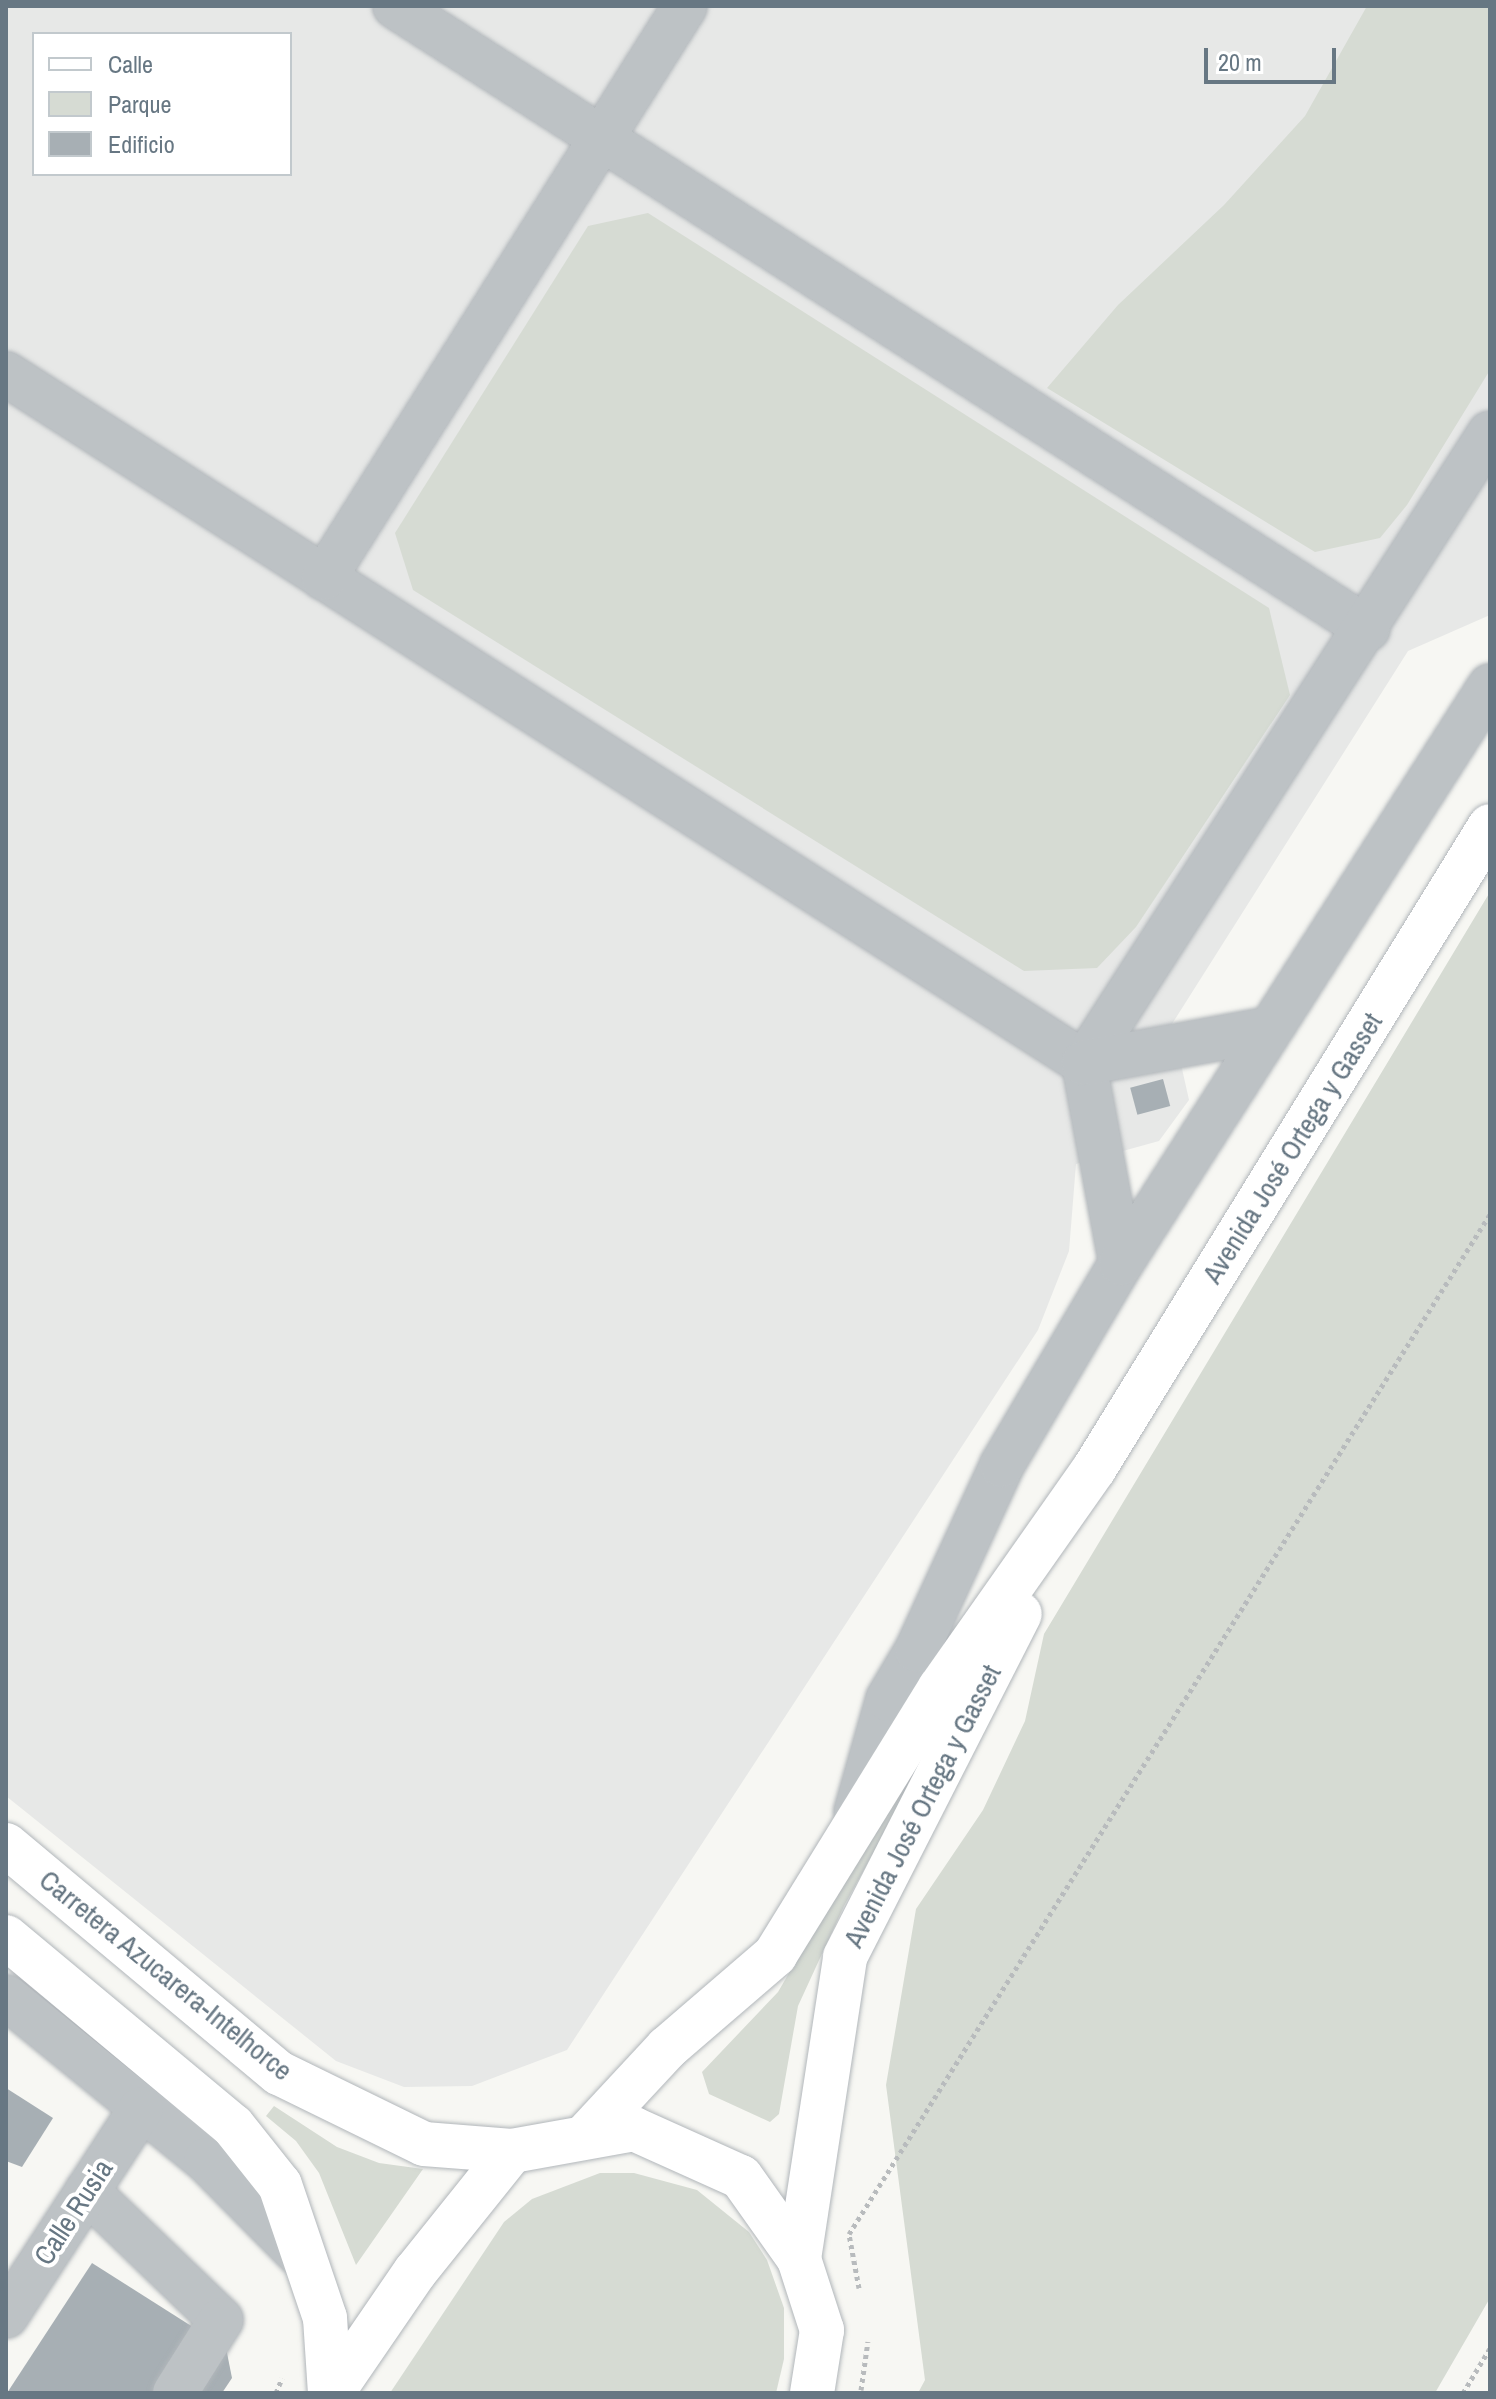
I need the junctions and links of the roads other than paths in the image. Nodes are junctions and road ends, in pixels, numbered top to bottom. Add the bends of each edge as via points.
1 (395, 6) edge
2 (685, 6) edge
3 (602, 138) junction
4 (6, 374) edge
5 (1490, 433) edge
6 (324, 578) junction
7 (1368, 629) junction
8 (1490, 686) edge
9 (1490, 826) edge
10 (1269, 1029) junction
11 (1084, 1063) junction
12 (1121, 1263) junction
13 (1094, 1469) junction
14 (847, 1843) junction
15 (6, 1845) edge
16 (6, 1937) edge
17 (6, 1997) edge
18 (141, 2109) junction
19 (588, 2133) junction
20 (512, 2151) junction
21 (87, 2191) junction
22 (303, 2258) junction
23 (799, 2259) junction
24 (6, 2316) edge
25 (175, 2393) edge
26 (331, 2393) edge
27 (812, 2393) edge

1 - 3 street
2 - 3 street
3 - 6 street
3 - 7 street
4 - 6 street
5 - 7 street
6 - 11 street
7 - 11 street
8 - 10 street
9 - 13 main road, Avenida José Ortega y Gasset
10 - 11 street
10 - 12 street
11 - 12 street
12 - 14 street via 1002,1465 917,1650 888,1699
13 - 14 main road, Avenida José Ortega y Gasset via 940,1688
13 - 23 main road, Avenida José Ortega y Gasset via 845,1957
14 - 19 main road, Avenida José Ortega y Gasset via 775,1955 667,2048
15 - 20 main road, Carretera Azucarera-Intelhorce via 279,2073 424,2144
16 - 22 main road via 233,2126 280,2185
17 - 18 street
18 - 21 street, Calle Rusia
18 - 22 street via 206,2160
19 - 20 main road, Carretera Azucarera-Intelhorce
19 - 23 main road, Carretera Azucarera-Intelhorce via 634,2129 741,2177
20 - 26 main road via 415,2272
21 - 24 street, Calle Rusia
21 - 25 street via 221,2320
22 - 26 main road via 325,2318
23 - 27 main road via 822,2330

